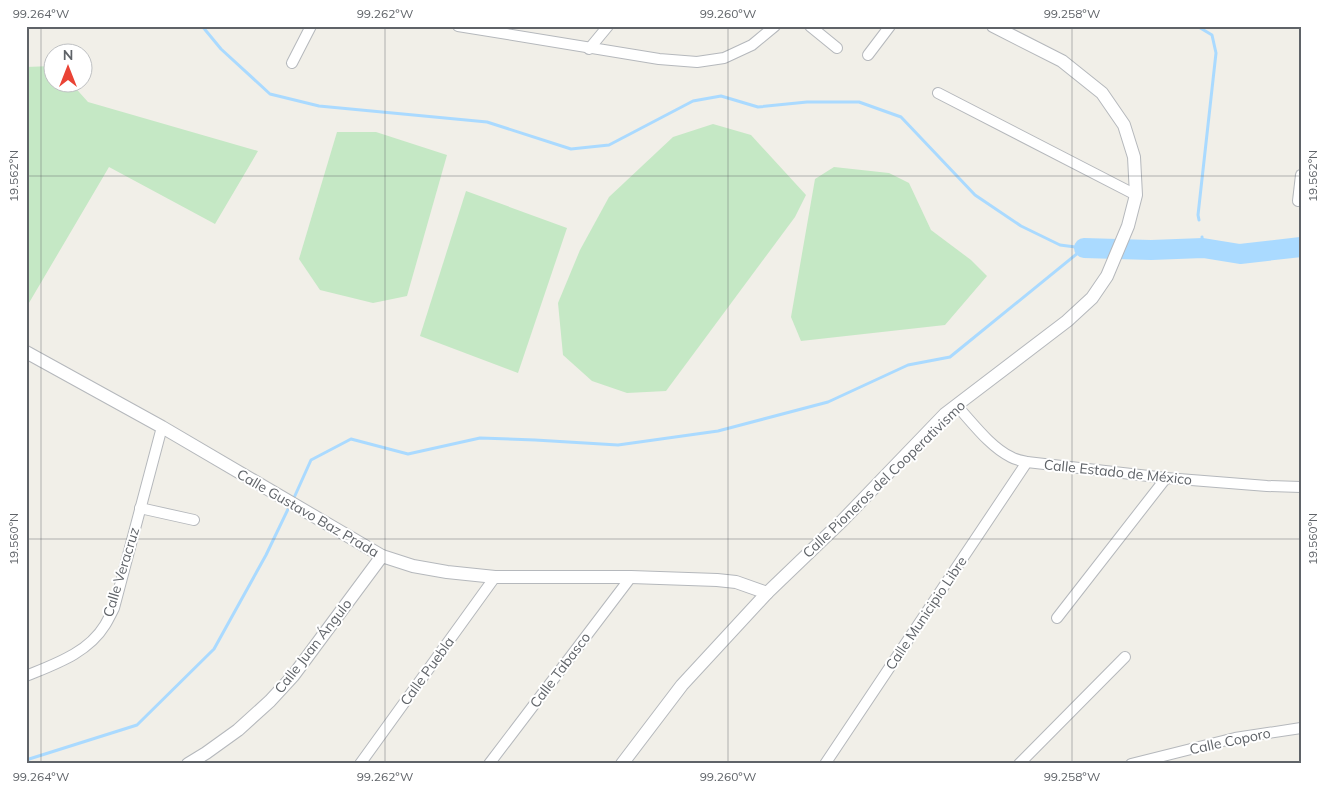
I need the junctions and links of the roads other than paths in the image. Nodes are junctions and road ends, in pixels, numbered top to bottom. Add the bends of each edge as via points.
1 (311, 26) edge
2 (458, 26) edge
3 (608, 26) edge
4 (775, 26) edge
5 (810, 26) edge
6 (890, 26) edge
7 (994, 26) edge
8 (589, 48) junction
9 (837, 48) dead end
10 (868, 55) dead end
11 (292, 63) dead end
12 (938, 94) dead end
13 (1301, 175) edge
14 (1136, 195) junction
15 (1298, 201) dead end
16 (26, 352) edge
17 (956, 405) junction
18 (162, 426) junction
19 (1027, 462) junction
20 (1166, 478) junction
21 (1301, 487) edge
22 (140, 508) junction
23 (194, 520) dead end
24 (382, 556) junction
25 (495, 577) junction
26 (631, 577) junction
27 (767, 593) junction
28 (1057, 618) dead end
29 (1126, 657) dead end
30 (26, 676) edge
31 (1301, 728) edge
32 (188, 764) edge
33 (360, 764) edge
34 (489, 764) edge
35 (622, 764) edge
36 (825, 764) edge
37 (1019, 764) edge
38 (1131, 764) edge

1 - 11 street
2 - 8 street
3 - 8 street
4 - 8 street via 752,45 731,55 697,62
5 - 9 street
6 - 10 street
7 - 14 street, Calle Pioneros del Cooperativismo via 1062,61 1102,93 1124,125 1134,157
12 - 14 street
13 - 15 street
14 - 17 street, Calle Pioneros del Cooperativismo via 1128,226 1107,276 1092,298 1067,321
16 - 18 street, Calle Gustavo Baz Prada
17 - 19 street, Calle Estado de México via 999,450
17 - 27 street, Calle Pioneros del Cooperativismo
18 - 22 street, Calle Veracruz
18 - 24 street, Calle Gustavo Baz Prada
19 - 20 street, Calle Estado de México
19 - 36 street, Calle Municipio Libre
20 - 21 street, Calle Estado de México
20 - 28 street
22 - 23 street
22 - 30 street, Calle Veracruz via 114,608 104,626 80,651
24 - 25 street, Calle Gustavo Baz Prada via 413,566
24 - 32 street, Calle Juan Ángulo via 293,676 270,701 238,730
25 - 26 street, Calle Gustavo Baz Prada
25 - 33 street, Calle Puebla
26 - 27 street, Calle Gustavo Baz Prada via 736,582
26 - 34 street, Calle Tabasco
27 - 35 street, Calle Pioneros del Cooperativismo via 682,684
29 - 37 street
31 - 38 street, Calle Coporo via 1235,738

